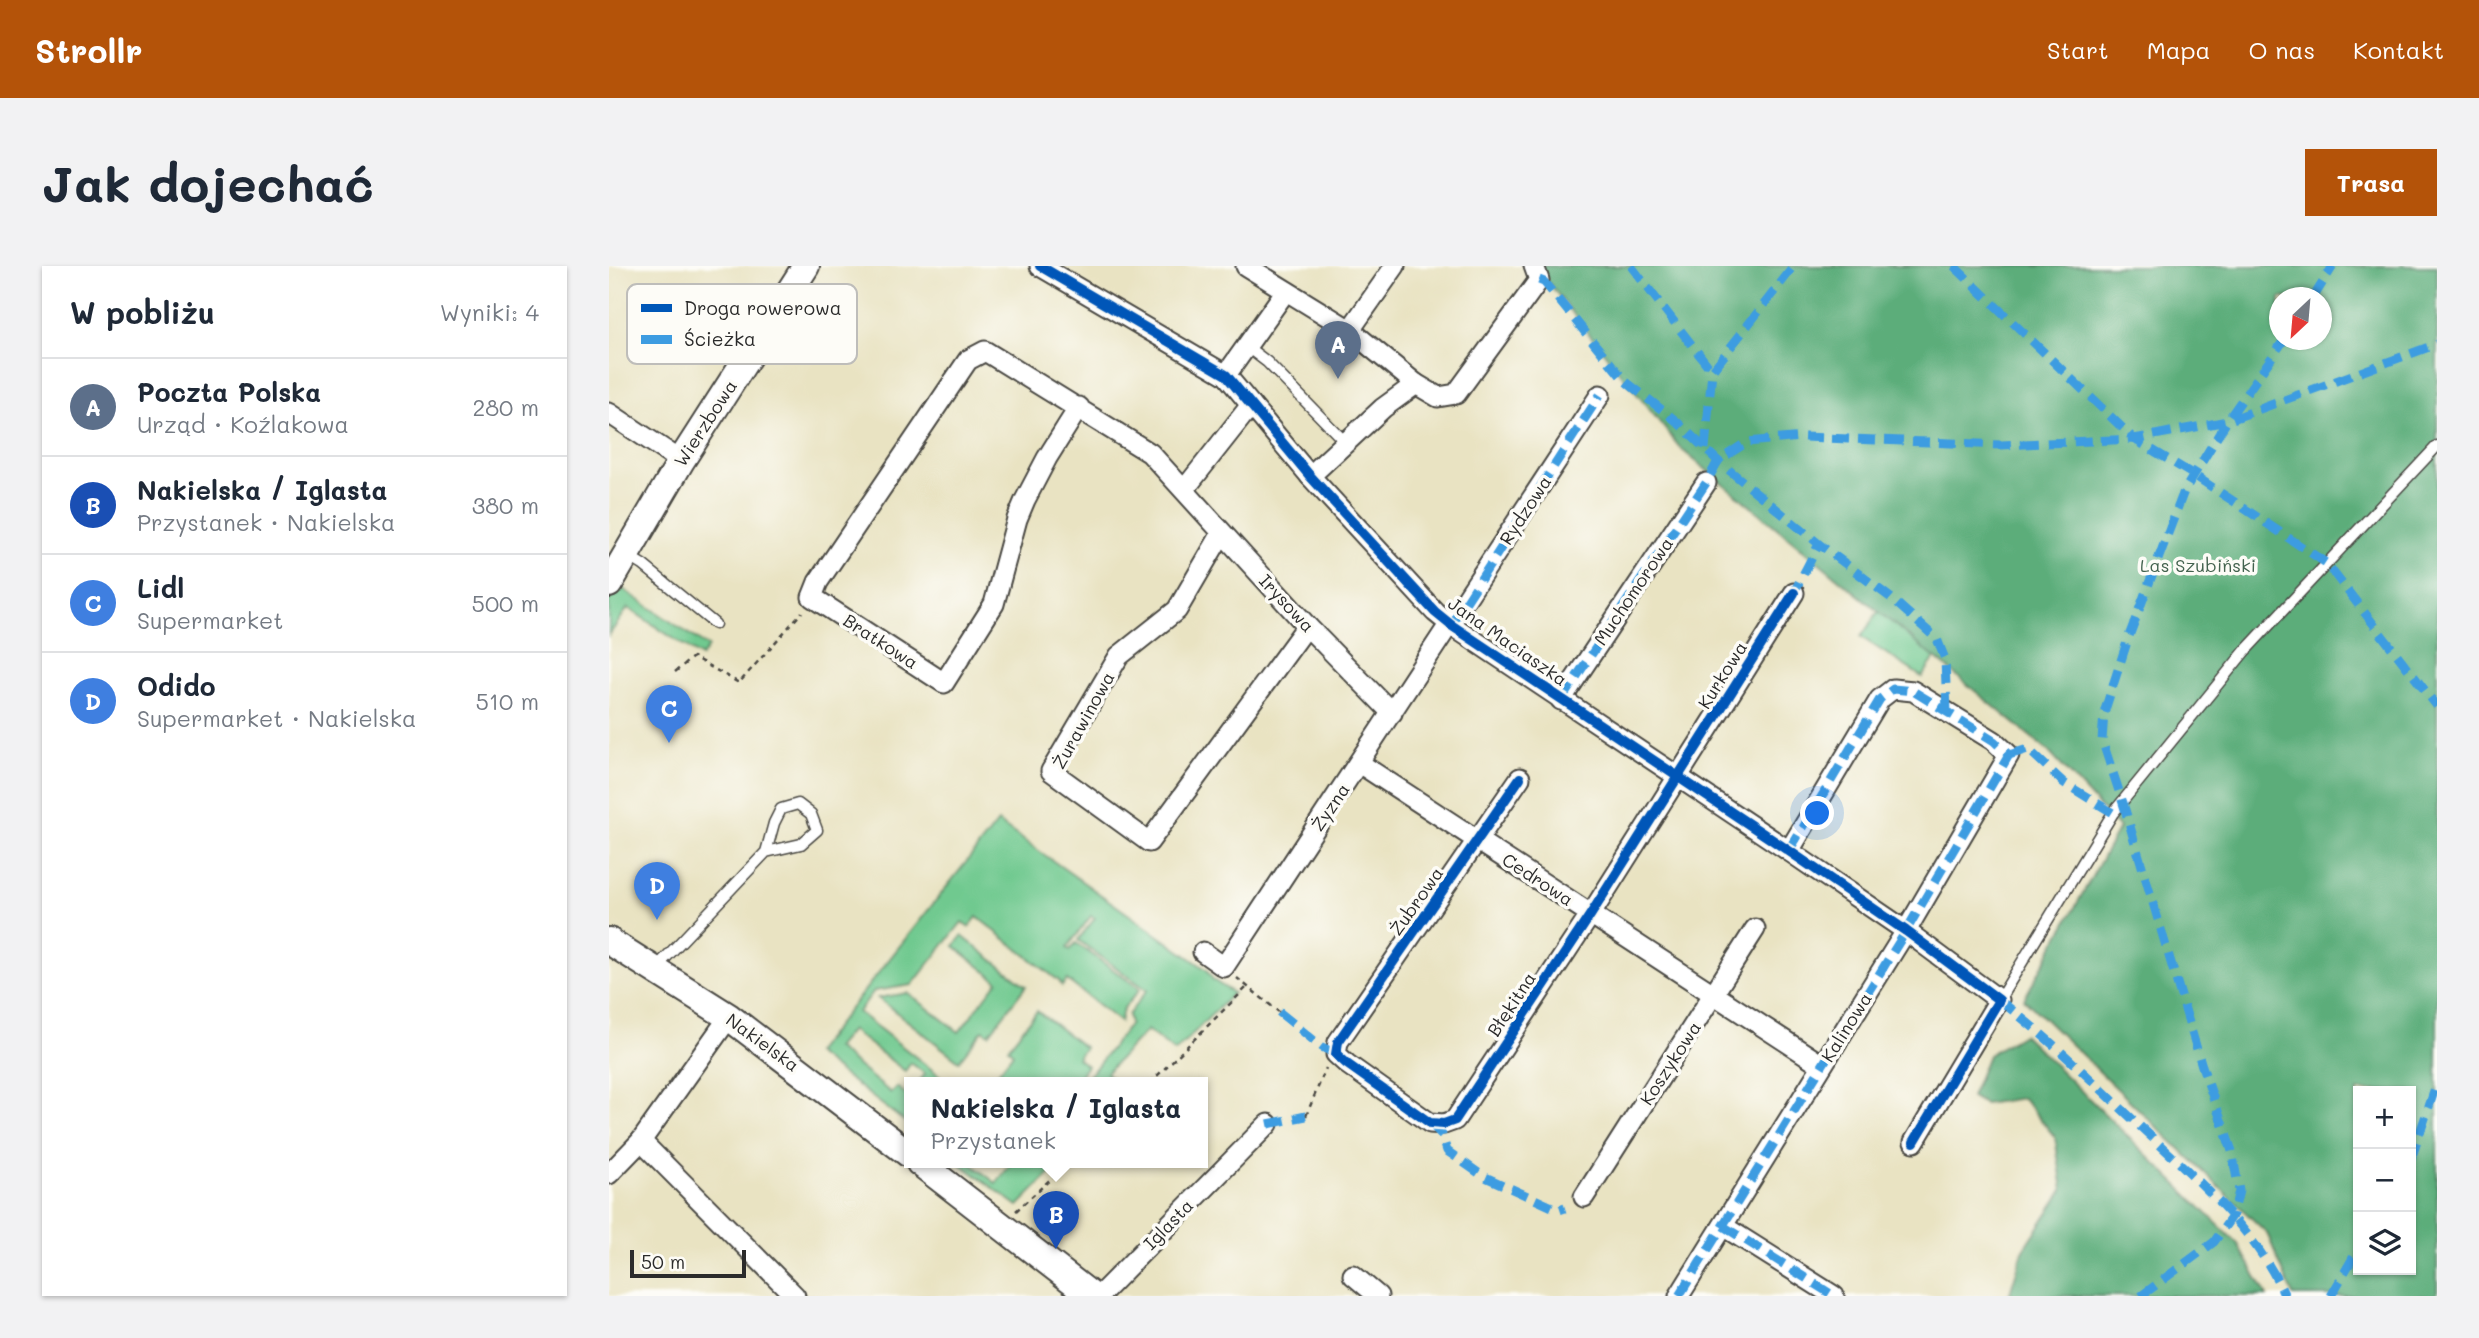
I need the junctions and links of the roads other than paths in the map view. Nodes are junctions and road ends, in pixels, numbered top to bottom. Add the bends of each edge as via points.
1 (806, 266) edge
2 (1040, 266) edge
3 (1246, 266) edge
4 (1395, 266) edge
5 (1534, 266) edge
6 (794, 284) edge
7 (1285, 292) junction
8 (1350, 330) junction
9 (1246, 346) junction
10 (743, 364) edge
11 (1226, 375) junction
12 (1416, 384) junction
13 (1600, 396) dead end
14 (1251, 405) junction
15 (1079, 407) junction
16 (609, 413) edge
17 (1346, 443) junction
18 (2437, 446) edge
19 (681, 461) junction
20 (1310, 476) junction
21 (1706, 483) dead end
22 (1184, 490) junction
23 (1222, 533) junction
24 (625, 554) junction
25 (609, 584) edge
26 (1794, 593) dead end
27 (812, 597) joint
28 (715, 624) dead end
29 (1451, 625) junction
30 (1307, 626) junction
31 (1561, 700) junction
32 (1392, 713) junction
33 (1359, 763) junction
34 (1679, 775) junction
35 (1520, 778) dead end
36 (1479, 841) junction
37 (1790, 851) junction
38 (766, 852) junction
39 (1591, 914) junction
40 (1755, 929) dead end
41 (1906, 931) junction
42 (609, 941) edge
43 (1203, 952) dead end
44 (655, 970) junction
45 (1714, 994) junction
46 (1999, 1000) junction
47 (729, 1017) junction
48 (1337, 1048) joint
49 (1822, 1065) junction
50 (1268, 1124) dead end
51 (641, 1141) junction
52 (1914, 1142) dead end
53 (904, 1150) edge
54 (926, 1168) edge
55 (609, 1174) edge
56 (1584, 1197) dead end
57 (1723, 1226) junction
58 (1353, 1275) dead end
59 (1085, 1293) edge
60 (795, 1296) edge
61 (1378, 1296) edge
62 (1679, 1296) edge
63 (1833, 1296) edge

1 - 6 main road, Wierzbowa
2 - 11 street, Jana Maciaszka
3 - 7 street
4 - 8 street
5 - 12 street via 1539,280 1456,394 1437,397
7 - 8 street
7 - 9 street
8 - 12 street
9 - 11 street
9 - 17 lane
10 - 19 main road, Wierzbowa
11 - 14 street, Jana Maciaszka
12 - 17 street
13 - 29 street, Rydzowa
14 - 20 street, Jana Maciaszka
14 - 22 street
15 - 22 street, Irysowa via 1150,453
15 - 27 street, Irysowa via 985,351 968,360
15 - 27 street, Bratkowa via 1025,500 994,604 944,683
16 - 19 street
17 - 20 street
18 - 46 lane via 2245,651 2113,813
19 - 24 main road, Wierzbowa
20 - 29 street, Jana Maciaszka
21 - 31 street, Muchomorowa
22 - 23 street, Irysowa
23 - 30 street, Irysowa
23 - 30 street, Żurawinowa via 1177,610 1119,656 1051,771 1149,842
24 - 25 main road, Wierzbowa
24 - 28 lane
26 - 34 street, Kurkowa
29 - 31 street, Jana Maciaszka
29 - 32 street, Żyzna
30 - 32 street, Irysowa
31 - 34 street, Jana Maciaszka
32 - 33 street, Żyzna
33 - 36 street, Cedrowa
33 - 43 street, Żyzna via 1224,967
34 - 37 street, Jana Maciaszka
34 - 39 street, Błękitna
35 - 36 street, Żubrowa
36 - 39 street, Cedrowa
36 - 48 street, Żubrowa
37 - 41 street, Jana Maciaszka
37 - 41 street, Kalinowa via 1880,699 1893,689 1913,691 1994,741 2009,755
38 - 38 lane via 781,809 798,804 811,814 817,830 801,844
38 - 44 lane
39 - 45 street, Cedrowa
39 - 48 street, Błękitna via 1455,1121 1430,1123 1347,1064
40 - 45 street, Koszykowa
41 - 46 street, Jana Maciaszka
41 - 49 street, Kalinowa
42 - 44 main road, Nakielska
44 - 47 main road, Nakielska
45 - 49 street, Cedrowa
45 - 56 street, Koszykowa
46 - 52 street
47 - 51 street
47 - 53 main road, Nakielska
49 - 57 street, Kalinowa
50 - 59 street, Iglasta
51 - 55 street
51 - 60 street
54 - 59 main road
57 - 62 street, Kalinowa
57 - 63 street
58 - 61 street

